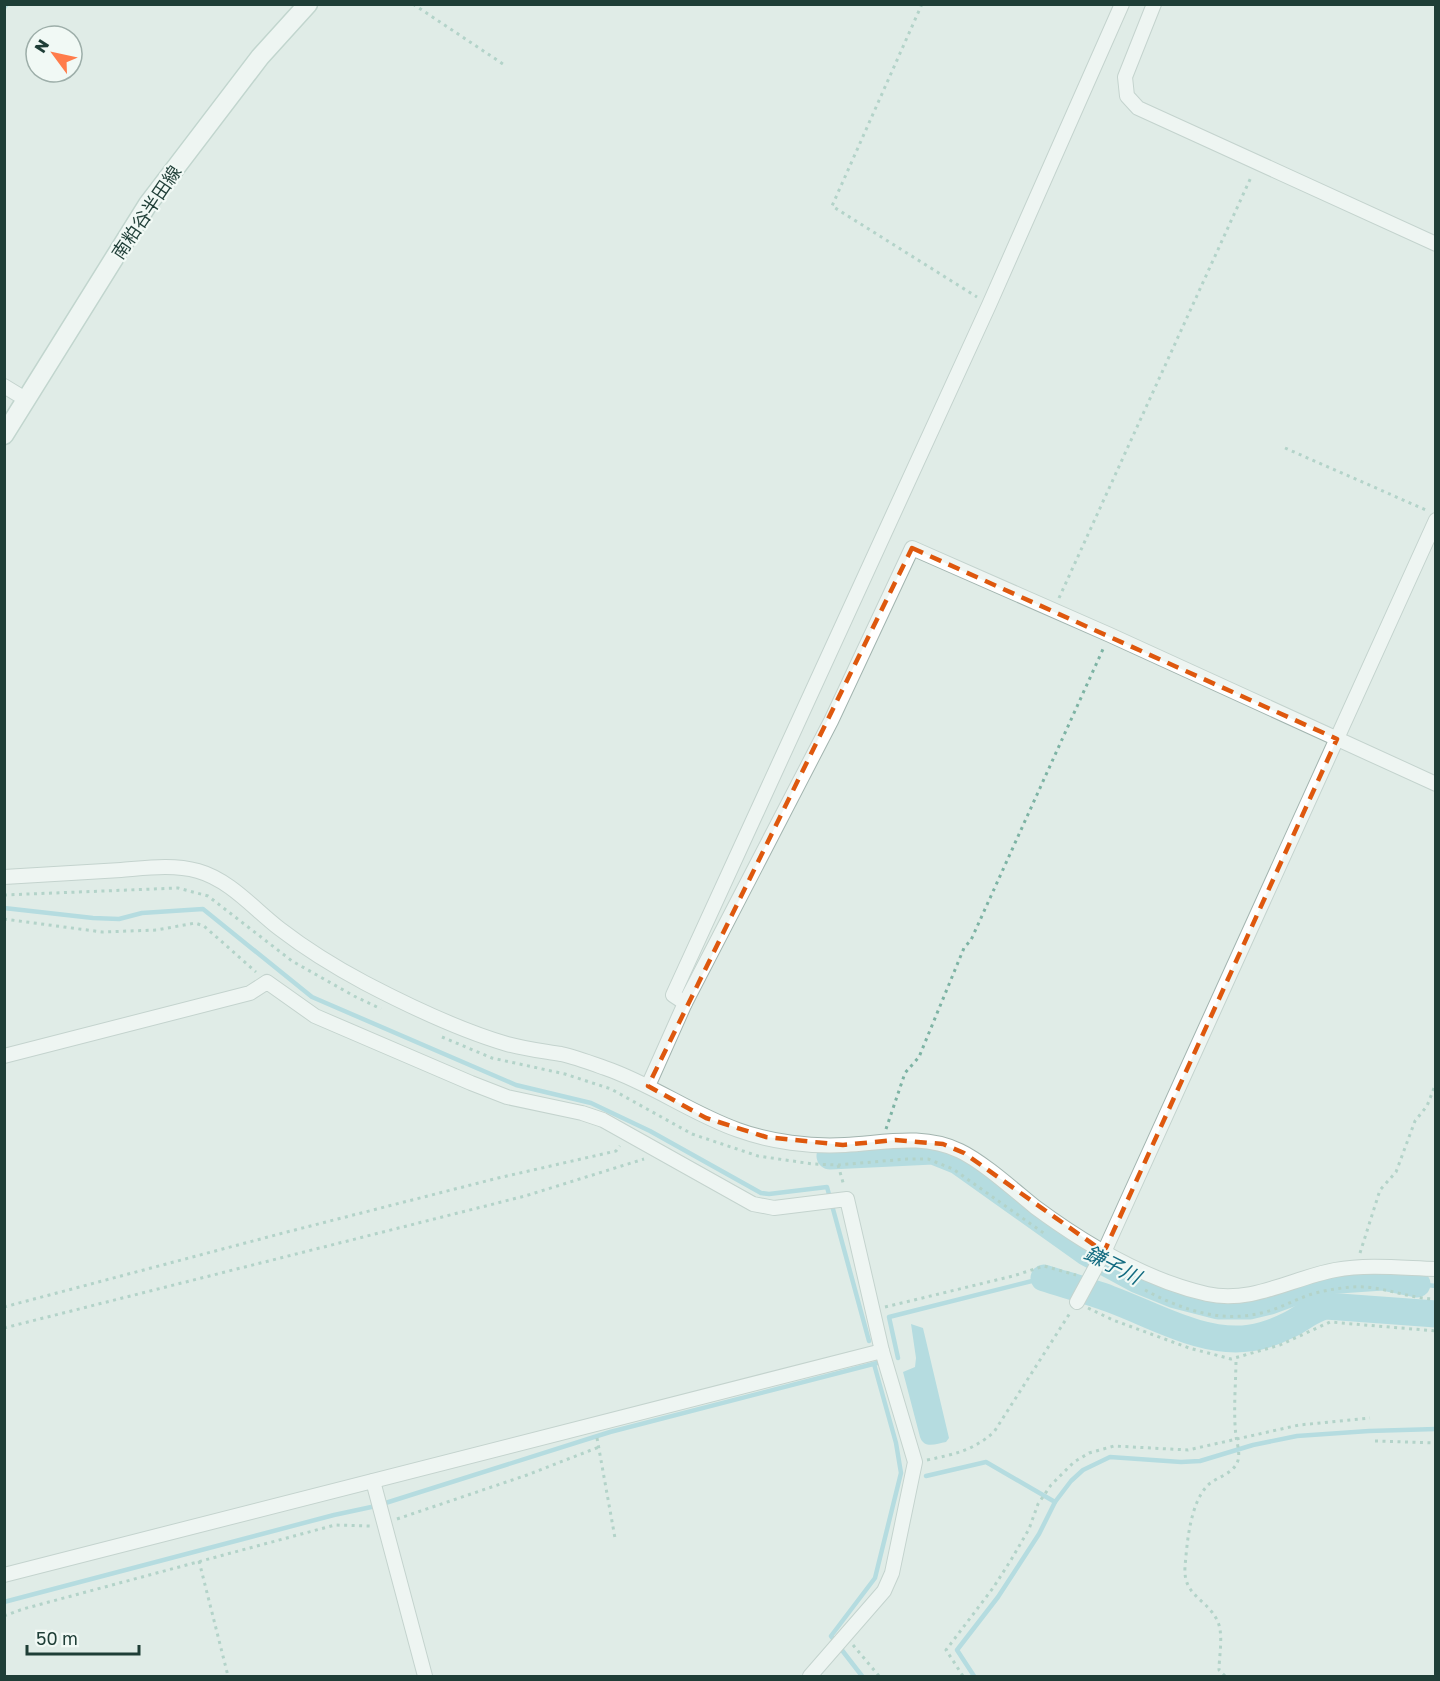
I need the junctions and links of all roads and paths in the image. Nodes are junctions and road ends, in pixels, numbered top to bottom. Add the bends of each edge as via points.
1 (308, 4) edge
2 (413, 4) edge
3 (922, 4) edge
4 (1122, 4) edge
5 (1154, 4) edge
6 (502, 64) dead end
7 (1257, 163) junction
8 (1436, 244) edge
9 (989, 305) junction
10 (4, 386) edge
11 (27, 400) junction
12 (4, 435) edge
13 (1285, 448) dead end
14 (1436, 514) edge
15 (1436, 520) edge
16 (1054, 610) junction
17 (1110, 635) junction
18 (1336, 739) junction
19 (1436, 784) edge
20 (4, 877) edge
21 (4, 919) edge
22 (267, 982) junction
23 (685, 1003) junction
24 (4, 1056) edge
25 (1436, 1083) edge
26 (648, 1086) junction
27 (628, 1134) junction
28 (884, 1142) junction
29 (659, 1151) junction
30 (838, 1165) dead end
31 (847, 1199) junction
32 (1104, 1252) junction
33 (1357, 1267) junction
34 (1436, 1269) edge
35 (1089, 1279) junction
36 (1077, 1302) junction
37 (4, 1307) edge
38 (873, 1311) junction
39 (4, 1328) edge
40 (1436, 1331) edge
41 (882, 1352) junction
42 (1236, 1358) junction
43 (1370, 1418) dead end
44 (594, 1425) junction
45 (1237, 1440) junction
46 (1374, 1442) dead end
47 (1436, 1443) edge
48 (599, 1447) junction
49 (915, 1462) junction
50 (374, 1481) junction
51 (384, 1523) junction
52 (615, 1538) dead end
53 (200, 1561) junction
54 (4, 1575) edge
55 (4, 1616) edge
56 (846, 1636) junction
57 (228, 1677) edge
58 (425, 1677) edge
59 (810, 1677) edge
60 (879, 1677) edge
61 (963, 1677) edge
62 (1225, 1677) edge

1 - 11 main road, 南粕谷半田線 via 260,57 148,204
2 - 6 path
3 - 9 path via 832,206
4 - 9 street
5 - 7 street via 1125,77 1126,96 1138,108
7 - 8 street
7 - 16 path
9 - 23 street via 673,995
10 - 11 street
11 - 12 main road, 南粕谷半田線
13 - 14 path
15 - 18 street
16 - 17 street
16 - 23 street via 912,548 831,721
17 - 18 street
17 - 28 path via 964,948 919,1057 904,1073
18 - 19 street
18 - 32 street
20 - 26 street via 168,867 199,871 226,884 282,930 371,986 471,1032 510,1045 564,1054
21 - 22 path via 102,932 157,930 195,923 204,926
22 - 24 street via 250,993
22 - 27 street via 315,1016 471,1083 507,1097 592,1116
23 - 26 street
25 - 33 path via 1427,1106 1415,1121 1396,1172 1380,1190
26 - 28 street via 741,1132 797,1143
27 - 29 street
27 - 37 path via 616,1151
28 - 32 street via 920,1140 964,1153 1057,1223
29 - 31 street via 753,1204 774,1208
29 - 39 path via 525,1196
30 - 31 path
31 - 38 street
32 - 33 street via 1158,1278 1229,1297
32 - 35 street
33 - 34 street
35 - 36 street
35 - 38 path via 1044,1266
36 - 42 path via 1189,1348
36 - 49 path via 994,1432 962,1453
38 - 41 street
40 - 42 path via 1330,1322 1280,1345
41 - 44 street
41 - 49 street
42 - 45 path
43 - 45 path via 1299,1425
44 - 48 path
44 - 50 street
45 - 61 path via 1188,1450 1106,1447 1065,1470 1038,1504 1029,1529 999,1579 946,1650
45 - 62 path via 1236,1464 1206,1487 1197,1500 1185,1569 1187,1586 1217,1620 1219,1670
46 - 47 path
48 - 51 path
48 - 52 path
49 - 56 street via 892,1573 884,1591
50 - 51 street
50 - 54 street
51 - 53 path via 335,1525
51 - 58 street
53 - 55 path
53 - 57 path
56 - 59 street
56 - 60 path

